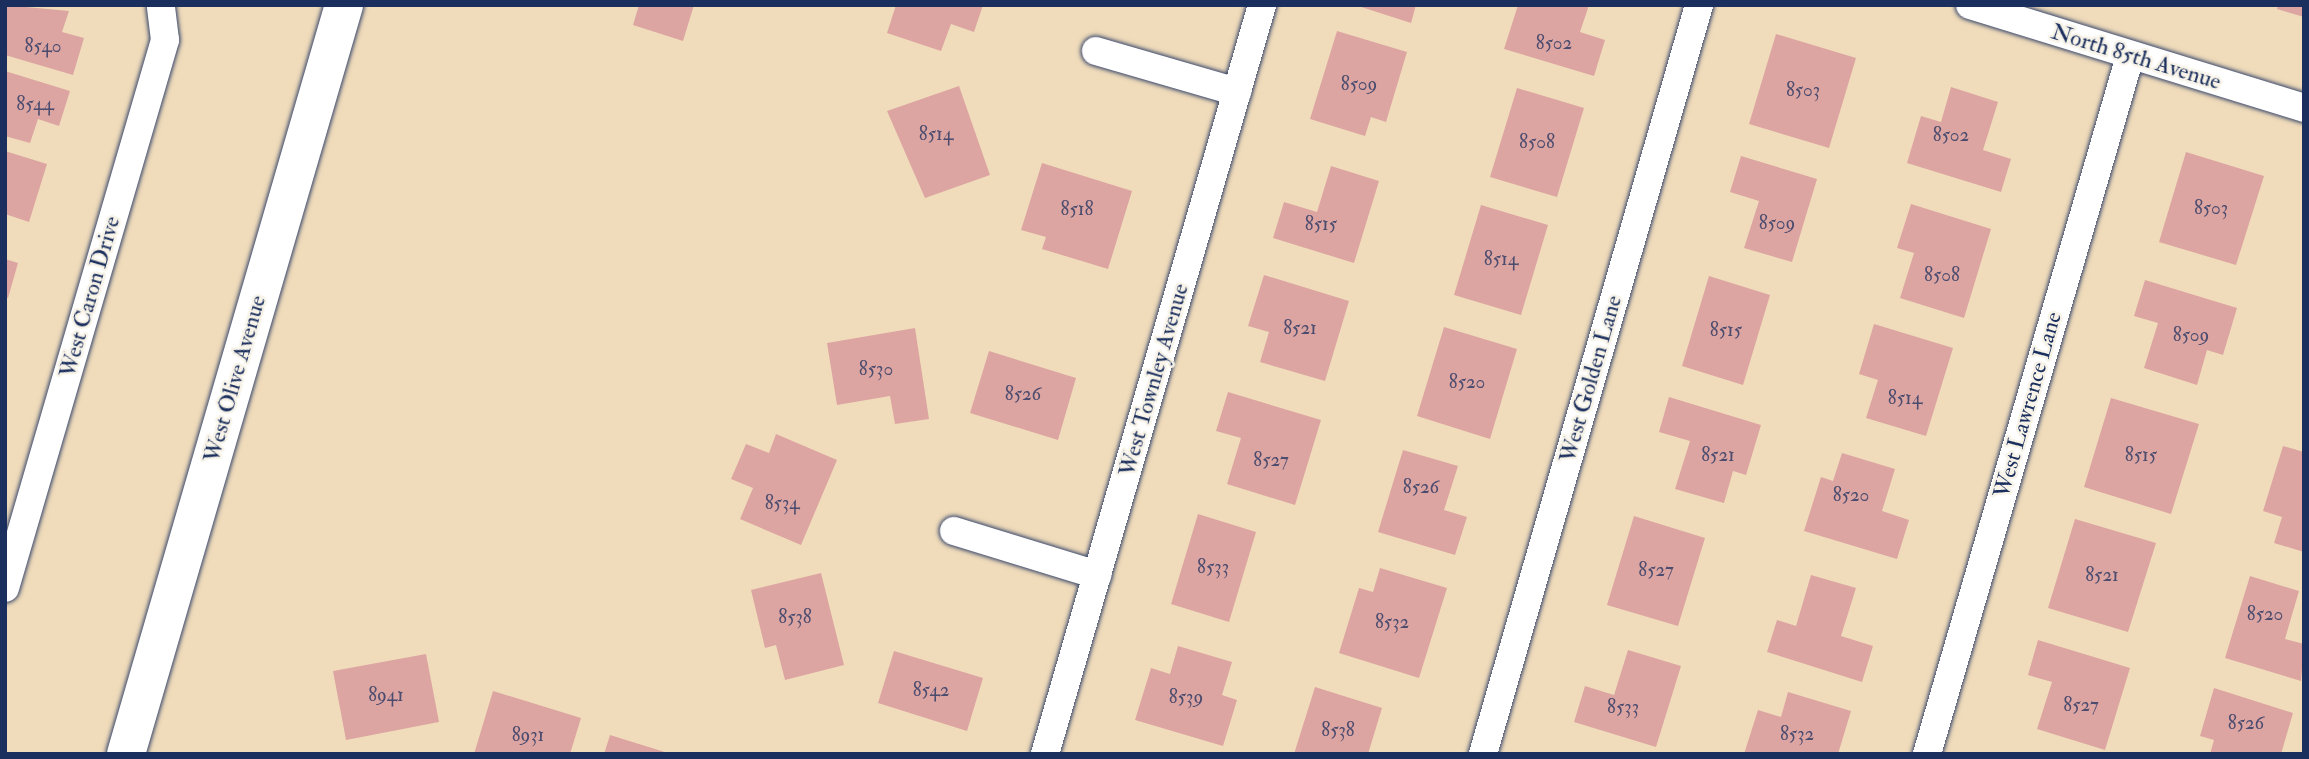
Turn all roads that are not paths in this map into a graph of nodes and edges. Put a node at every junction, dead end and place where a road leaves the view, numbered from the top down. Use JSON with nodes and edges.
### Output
{"nodes":[{"id":1,"x":161,"y":5,"type":"edge"},
{"id":2,"x":344,"y":5,"type":"edge"},
{"id":3,"x":1262,"y":5,"type":"edge"},
{"id":4,"x":1699,"y":5,"type":"edge"},
{"id":5,"x":1969,"y":5,"type":"edge"},
{"id":6,"x":1096,"y":51,"type":"dead end"},
{"id":7,"x":2130,"y":56,"type":"junction"},
{"id":8,"x":1237,"y":92,"type":"junction"},
{"id":9,"x":2304,"y":108,"type":"edge"},
{"id":10,"x":954,"y":531,"type":"dead end"},
{"id":11,"x":1097,"y":575,"type":"junction"},
{"id":12,"x":5,"y":588,"type":"edge"},
{"id":13,"x":126,"y":754,"type":"edge"},
{"id":14,"x":1045,"y":754,"type":"edge"},
{"id":15,"x":1483,"y":754,"type":"edge"},
{"id":16,"x":1927,"y":754,"type":"edge"}],
"edges":[{"from":1,"to":12,"type":"street","name":"West Caron Drive"},
{"from":2,"to":13,"type":"main road","name":"West Olive Avenue"},
{"from":3,"to":8,"type":"street","name":"West Townley Avenue"},
{"from":4,"to":15,"type":"street","name":"West Golden Lane"},
{"from":5,"to":7,"type":"street","name":"North 85th Avenue"},
{"from":6,"to":8,"type":"street"},
{"from":7,"to":9,"type":"street","name":"North 85th Avenue"},
{"from":7,"to":16,"type":"street","name":"West Lawrence Lane"},
{"from":8,"to":11,"type":"street","name":"West Townley Avenue"},
{"from":10,"to":11,"type":"street"},
{"from":11,"to":14,"type":"street","name":"West Townley Avenue"}]}
